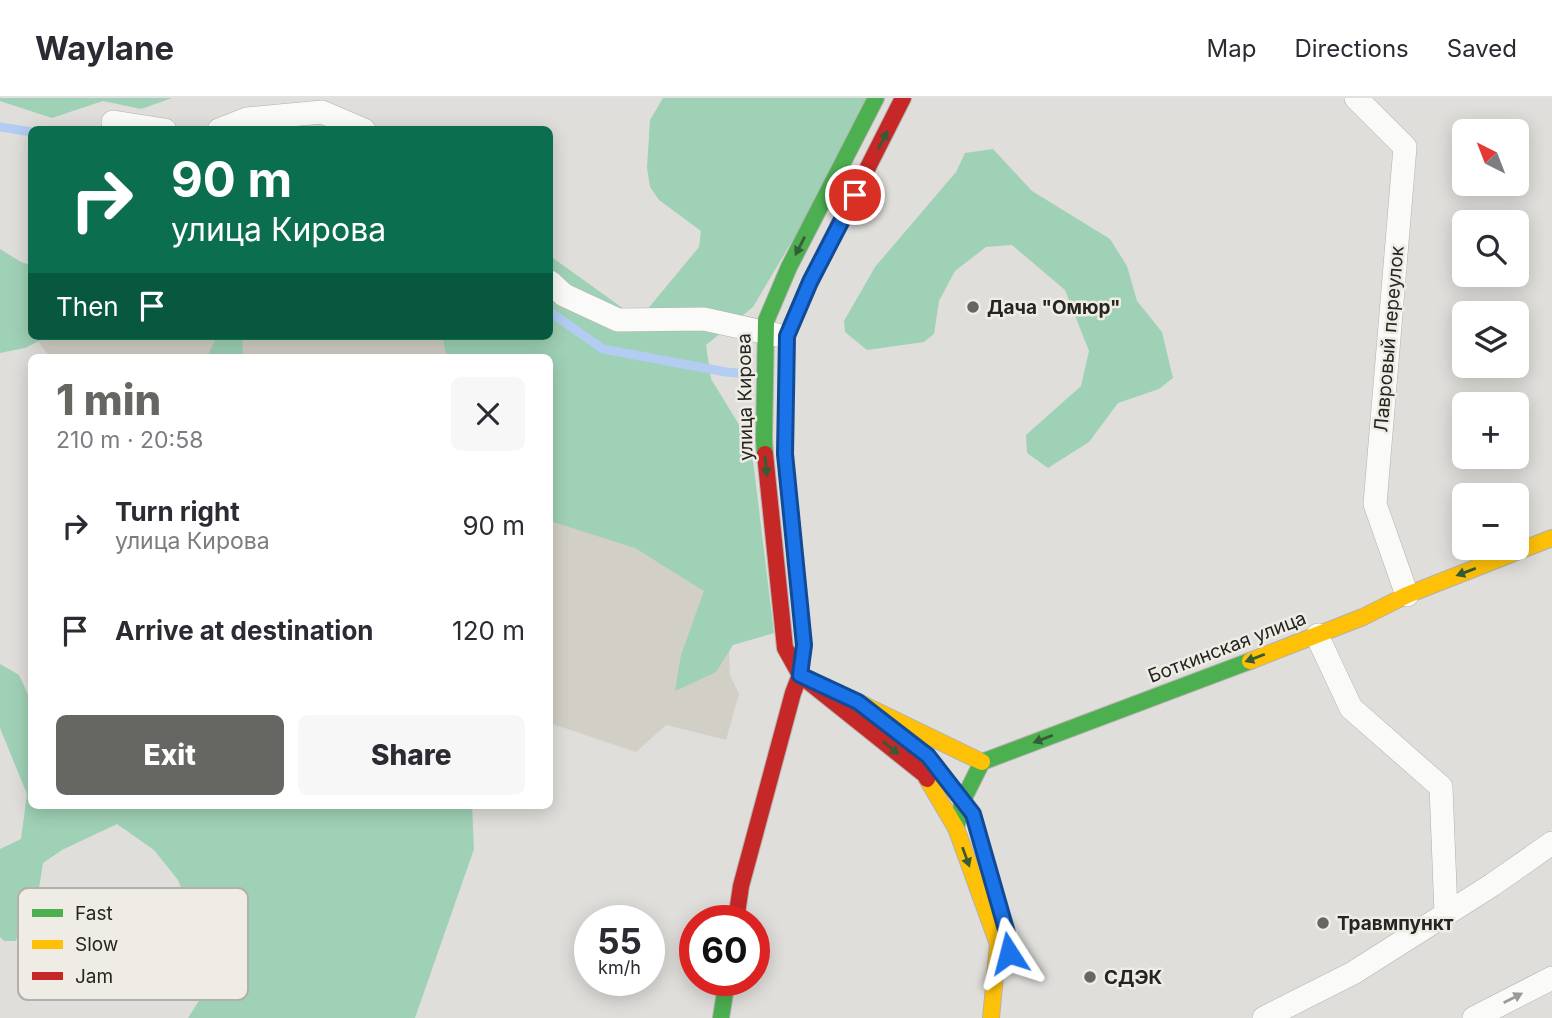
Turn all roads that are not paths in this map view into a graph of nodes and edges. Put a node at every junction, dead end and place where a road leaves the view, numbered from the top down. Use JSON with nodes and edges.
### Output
{"nodes":[{"id":1,"x":876,"y":98,"type":"edge"},
{"id":2,"x":903,"y":98,"type":"edge"},
{"id":3,"x":1356,"y":98,"type":"edge"},
{"id":4,"x":113,"y":122,"type":"dead end"},
{"id":5,"x":139,"y":126,"type":"edge"},
{"id":6,"x":228,"y":126,"type":"edge"},
{"id":7,"x":355,"y":126,"type":"edge"},
{"id":8,"x":553,"y":285,"type":"edge"},
{"id":9,"x":779,"y":339,"type":"junction"},
{"id":10,"x":1552,"y":538,"type":"edge"},
{"id":11,"x":1407,"y":594,"type":"junction"},
{"id":12,"x":1318,"y":635,"type":"junction"},
{"id":13,"x":804,"y":645,"type":"dead end"},
{"id":14,"x":800,"y":675,"type":"junction"},
{"id":15,"x":858,"y":702,"type":"junction"},
{"id":16,"x":918,"y":748,"type":"dead end"},
{"id":17,"x":982,"y":762,"type":"junction"},
{"id":18,"x":942,"y":774,"type":"dead end"},
{"id":19,"x":968,"y":807,"type":"junction"},
{"id":20,"x":956,"y":828,"type":"junction"},
{"id":21,"x":1552,"y":843,"type":"edge"},
{"id":22,"x":996,"y":893,"type":"dead end"},
{"id":23,"x":738,"y":905,"type":"edge"},
{"id":24,"x":1446,"y":914,"type":"junction"},
{"id":25,"x":1010,"y":970,"type":"dead end"},
{"id":26,"x":1552,"y":978,"type":"edge"},
{"id":27,"x":724,"y":996,"type":"edge"},
{"id":28,"x":721,"y":1018,"type":"edge"},
{"id":29,"x":991,"y":1018,"type":"edge"},
{"id":30,"x":1264,"y":1018,"type":"edge"},
{"id":31,"x":1474,"y":1018,"type":"edge"}],
"edges":[{"from":1,"to":9,"type":"main road","name":"улица Кирова","one_way":true},
{"from":9,"to":2,"type":"main road","name":"улица Кирова","one_way":true},
{"from":3,"to":11,"type":"street","name":"Лавровый переулок"},
{"from":4,"to":5,"type":"street"},
{"from":6,"to":7,"type":"street"},
{"from":8,"to":9,"type":"street"},
{"from":9,"to":14,"type":"main road","name":"улица Кирова","one_way":true},
{"from":10,"to":11,"type":"main road","name":"Боткинская улица","one_way":true},
{"from":11,"to":12,"type":"main road","name":"Боткинская улица"},
{"from":12,"to":17,"type":"main road","name":"Боткинская улица","one_way":true},
{"from":12,"to":24,"type":"street"},
{"from":13,"to":14,"type":"main road"},
{"from":14,"to":15,"type":"main road"},
{"from":14,"to":20,"type":"main road","one_way":true},
{"from":14,"to":23,"type":"main road"},
{"from":15,"to":16,"type":"main road"},
{"from":15,"to":17,"type":"main road"},
{"from":17,"to":19,"type":"main road"},
{"from":18,"to":19,"type":"main road"},
{"from":19,"to":20,"type":"main road"},
{"from":20,"to":29,"type":"main road","one_way":true},
{"from":21,"to":24,"type":"street"},
{"from":22,"to":25,"type":"main road"},
{"from":24,"to":30,"type":"street"},
{"from":31,"to":26,"type":"street","one_way":true},
{"from":27,"to":28,"type":"main road"}]}
